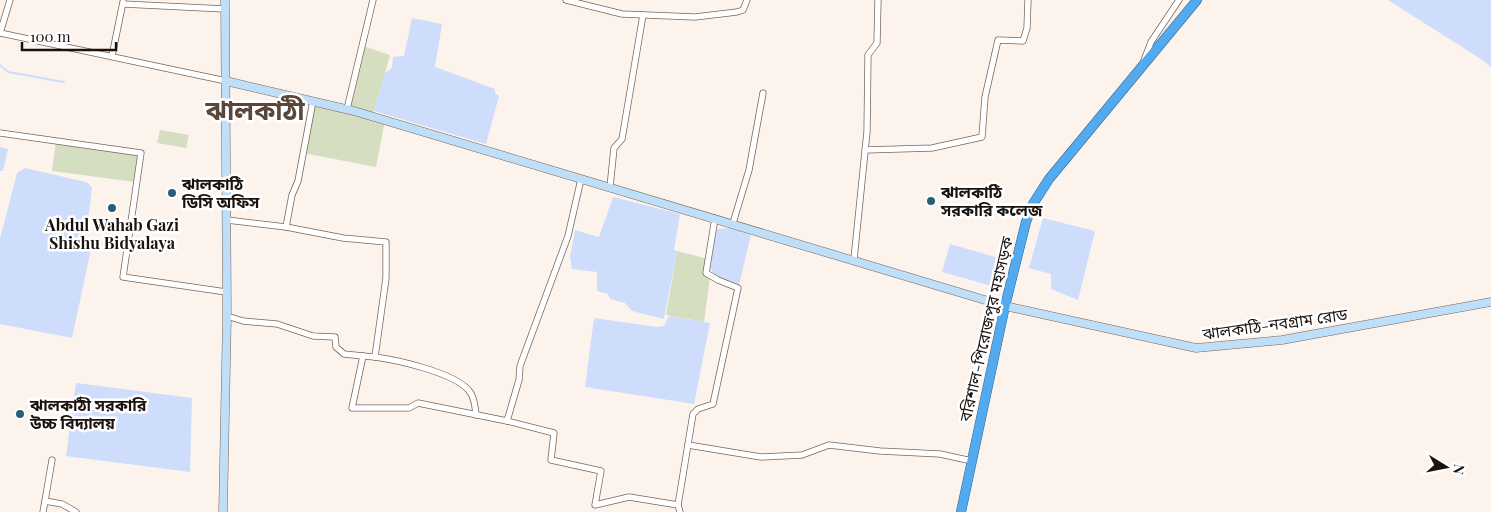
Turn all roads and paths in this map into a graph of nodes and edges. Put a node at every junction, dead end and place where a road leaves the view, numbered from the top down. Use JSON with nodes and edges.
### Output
{"nodes":[{"id":1,"x":10,"y":0,"type":"edge"},
{"id":2,"x":225,"y":0,"type":"edge"},
{"id":3,"x":373,"y":0,"type":"edge"},
{"id":4,"x":566,"y":0,"type":"edge"},
{"id":5,"x":747,"y":0,"type":"edge"},
{"id":6,"x":878,"y":0,"type":"edge"},
{"id":7,"x":1028,"y":0,"type":"edge"},
{"id":8,"x":1179,"y":0,"type":"edge"},
{"id":9,"x":1197,"y":0,"type":"edge"},
{"id":10,"x":123,"y":2,"type":"edge"},
{"id":11,"x":187,"y":3,"type":"edge"},
{"id":12,"x":225,"y":9,"type":"junction"},
{"id":13,"x":643,"y":15,"type":"junction"},
{"id":14,"x":0,"y":33,"type":"edge"},
{"id":15,"x":112,"y":56,"type":"junction"},
{"id":16,"x":1142,"y":67,"type":"junction"},
{"id":17,"x":226,"y":81,"type":"junction"},
{"id":18,"x":763,"y":93,"type":"dead end"},
{"id":19,"x":313,"y":100,"type":"junction"},
{"id":20,"x":347,"y":109,"type":"junction"},
{"id":21,"x":0,"y":133,"type":"edge"},
{"id":22,"x":865,"y":150,"type":"junction"},
{"id":23,"x":581,"y":178,"type":"junction"},
{"id":24,"x":610,"y":187,"type":"junction"},
{"id":25,"x":715,"y":218,"type":"junction"},
{"id":26,"x":227,"y":220,"type":"junction"},
{"id":27,"x":733,"y":224,"type":"junction"},
{"id":28,"x":286,"y":227,"type":"junction"},
{"id":29,"x":854,"y":259,"type":"junction"},
{"id":30,"x":226,"y":292,"type":"junction"},
{"id":31,"x":1491,"y":302,"type":"edge"},
{"id":32,"x":1005,"y":306,"type":"junction"},
{"id":33,"x":227,"y":316,"type":"junction"},
{"id":34,"x":363,"y":356,"type":"junction"},
{"id":35,"x":375,"y":357,"type":"junction"},
{"id":36,"x":476,"y":415,"type":"junction"},
{"id":37,"x":507,"y":421,"type":"junction"},
{"id":38,"x":688,"y":445,"type":"junction"},
{"id":39,"x":52,"y":460,"type":"dead end"},
{"id":40,"x":972,"y":461,"type":"junction"},
{"id":41,"x":45,"y":501,"type":"junction"},
{"id":42,"x":678,"y":505,"type":"junction"},
{"id":43,"x":43,"y":512,"type":"edge"},
{"id":44,"x":76,"y":512,"type":"edge"},
{"id":45,"x":222,"y":512,"type":"edge"},
{"id":46,"x":680,"y":512,"type":"edge"},
{"id":47,"x":961,"y":512,"type":"edge"}],
"edges":[{"from":1,"to":14,"type":"street"},
{"from":2,"to":12,"type":"main road"},
{"from":3,"to":20,"type":"street"},
{"from":4,"to":13,"type":"street"},
{"from":5,"to":13,"type":"street"},
{"from":6,"to":22,"type":"street"},
{"from":7,"to":22,"type":"street"},
{"from":8,"to":16,"type":"street"},
{"from":9,"to":16,"type":"highway","name":"বরিশাল-পিরোজপুর মহাসড়ক"},
{"from":10,"to":11,"type":"street"},
{"from":10,"to":15,"type":"street"},
{"from":11,"to":12,"type":"street"},
{"from":12,"to":17,"type":"main road"},
{"from":13,"to":24,"type":"street"},
{"from":14,"to":15,"type":"street"},
{"from":15,"to":17,"type":"street"},
{"from":16,"to":32,"type":"highway","name":"বরিশাল-পিরোজপুর মহাসড়ক"},
{"from":17,"to":19,"type":"main road","name":"ঝালকাঠি-নবগ্রাম রোড"},
{"from":17,"to":26,"type":"main road"},
{"from":18,"to":27,"type":"street"},
{"from":19,"to":20,"type":"main road","name":"ঝালকাঠি-নবগ্রাম রোড"},
{"from":19,"to":28,"type":"street"},
{"from":20,"to":23,"type":"main road","name":"ঝালকাঠি-নবগ্রাম রোড"},
{"from":21,"to":30,"type":"street"},
{"from":22,"to":29,"type":"street"},
{"from":23,"to":24,"type":"main road","name":"ঝালকাঠি-নবগ্রাম রোড"},
{"from":23,"to":37,"type":"street"},
{"from":24,"to":25,"type":"main road","name":"ঝালকাঠি-নবগ্রাম রোড"},
{"from":25,"to":27,"type":"main road","name":"ঝালকাঠি-নবগ্রাম রোড"},
{"from":25,"to":38,"type":"street"},
{"from":26,"to":28,"type":"street"},
{"from":26,"to":30,"type":"main road"},
{"from":27,"to":29,"type":"main road","name":"ঝালকাঠি-নবগ্রাম রোড"},
{"from":28,"to":35,"type":"street"},
{"from":29,"to":32,"type":"main road","name":"ঝালকাঠি-নবগ্রাম রোড"},
{"from":30,"to":33,"type":"main road"},
{"from":31,"to":32,"type":"main road","name":"ঝালকাঠি-নবগ্রাম রোড"},
{"from":32,"to":40,"type":"highway","name":"বরিশাল-পিরোজপুর মহাসড়ক"},
{"from":33,"to":34,"type":"street"},
{"from":33,"to":45,"type":"main road"},
{"from":34,"to":35,"type":"street"},
{"from":34,"to":36,"type":"street"},
{"from":35,"to":36,"type":"street"},
{"from":36,"to":37,"type":"street"},
{"from":37,"to":42,"type":"street"},
{"from":38,"to":40,"type":"street"},
{"from":38,"to":42,"type":"street"},
{"from":39,"to":41,"type":"street"},
{"from":40,"to":47,"type":"highway","name":"বরিশাল-পিরোজপুর মহাসড়ক"},
{"from":41,"to":43,"type":"street"},
{"from":41,"to":44,"type":"street"},
{"from":42,"to":46,"type":"street"}]}
